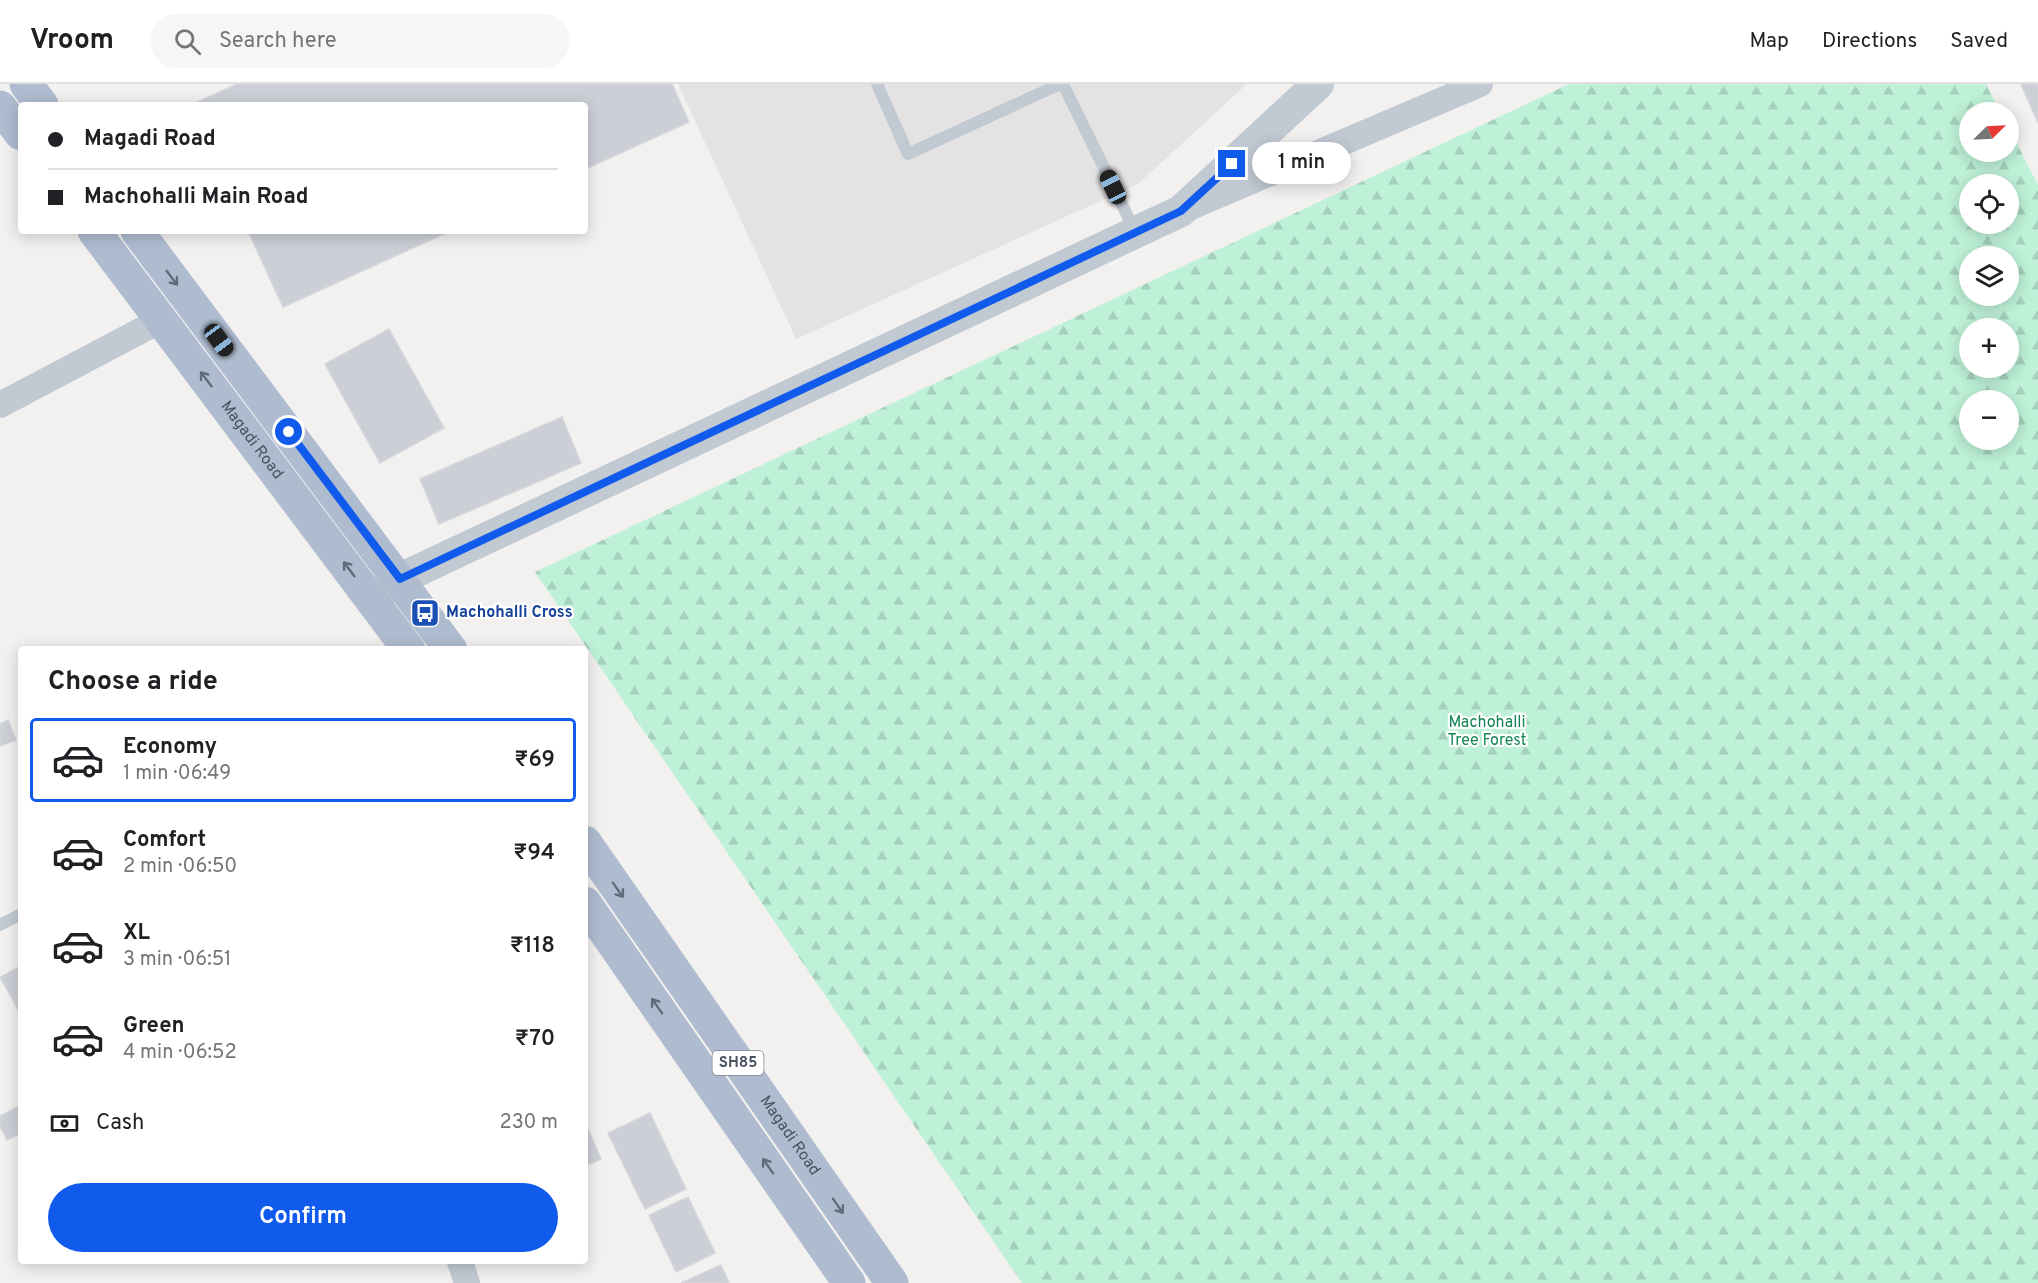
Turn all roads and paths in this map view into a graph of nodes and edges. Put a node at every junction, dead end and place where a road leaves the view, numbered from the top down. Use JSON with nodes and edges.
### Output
{"nodes":[{"id":1,"x":26,"y":84,"type":"edge"},
{"id":2,"x":877,"y":84,"type":"edge"},
{"id":3,"x":1062,"y":84,"type":"edge"},
{"id":4,"x":1318,"y":84,"type":"edge"},
{"id":5,"x":1480,"y":84,"type":"edge"},
{"id":6,"x":40,"y":102,"type":"edge"},
{"id":7,"x":0,"y":106,"type":"edge"},
{"id":8,"x":18,"y":130,"type":"edge"},
{"id":9,"x":1181,"y":211,"type":"junction"},
{"id":10,"x":1135,"y":232,"type":"junction"},
{"id":11,"x":96,"y":234,"type":"edge"},
{"id":12,"x":139,"y":234,"type":"edge"},
{"id":13,"x":161,"y":320,"type":"junction"},
{"id":14,"x":0,"y":405,"type":"edge"},
{"id":15,"x":400,"y":579,"type":"junction"},
{"id":16,"x":371,"y":598,"type":"junction"},
{"id":17,"x":406,"y":646,"type":"edge"},
{"id":18,"x":448,"y":646,"type":"edge"},
{"id":19,"x":588,"y":846,"type":"edge"},
{"id":20,"x":588,"y":907,"type":"edge"},
{"id":21,"x":18,"y":916,"type":"edge"},
{"id":22,"x":0,"y":925,"type":"edge"},
{"id":23,"x":461,"y":1264,"type":"edge"},
{"id":24,"x":467,"y":1283,"type":"edge"},
{"id":25,"x":849,"y":1283,"type":"edge"},
{"id":26,"x":892,"y":1283,"type":"edge"}],
"edges":[{"from":1,"to":6,"type":"main road"},
{"from":2,"to":3,"type":"lane"},
{"from":3,"to":10,"type":"lane"},
{"from":4,"to":9,"type":"street"},
{"from":5,"to":9,"type":"street"},
{"from":7,"to":8,"type":"main road"},
{"from":9,"to":10,"type":"street"},
{"from":10,"to":15,"type":"street"},
{"from":11,"to":13,"type":"main road","name":"Magadi Road"},
{"from":12,"to":15,"type":"main road","name":"Magadi Road","one_way":true},
{"from":13,"to":14,"type":"street"},
{"from":16,"to":13,"type":"main road","name":"Magadi Road","one_way":true},
{"from":15,"to":16,"type":"street"},
{"from":15,"to":18,"type":"main road","name":"Magadi Road"},
{"from":16,"to":17,"type":"main road","name":"Magadi Road"},
{"from":19,"to":26,"type":"main road","name":"Magadi Road","number":"SH85","one_way":true},
{"from":25,"to":20,"type":"main road","number":"SH85","one_way":true},
{"from":21,"to":22,"type":"lane"},
{"from":23,"to":24,"type":"street"}]}
